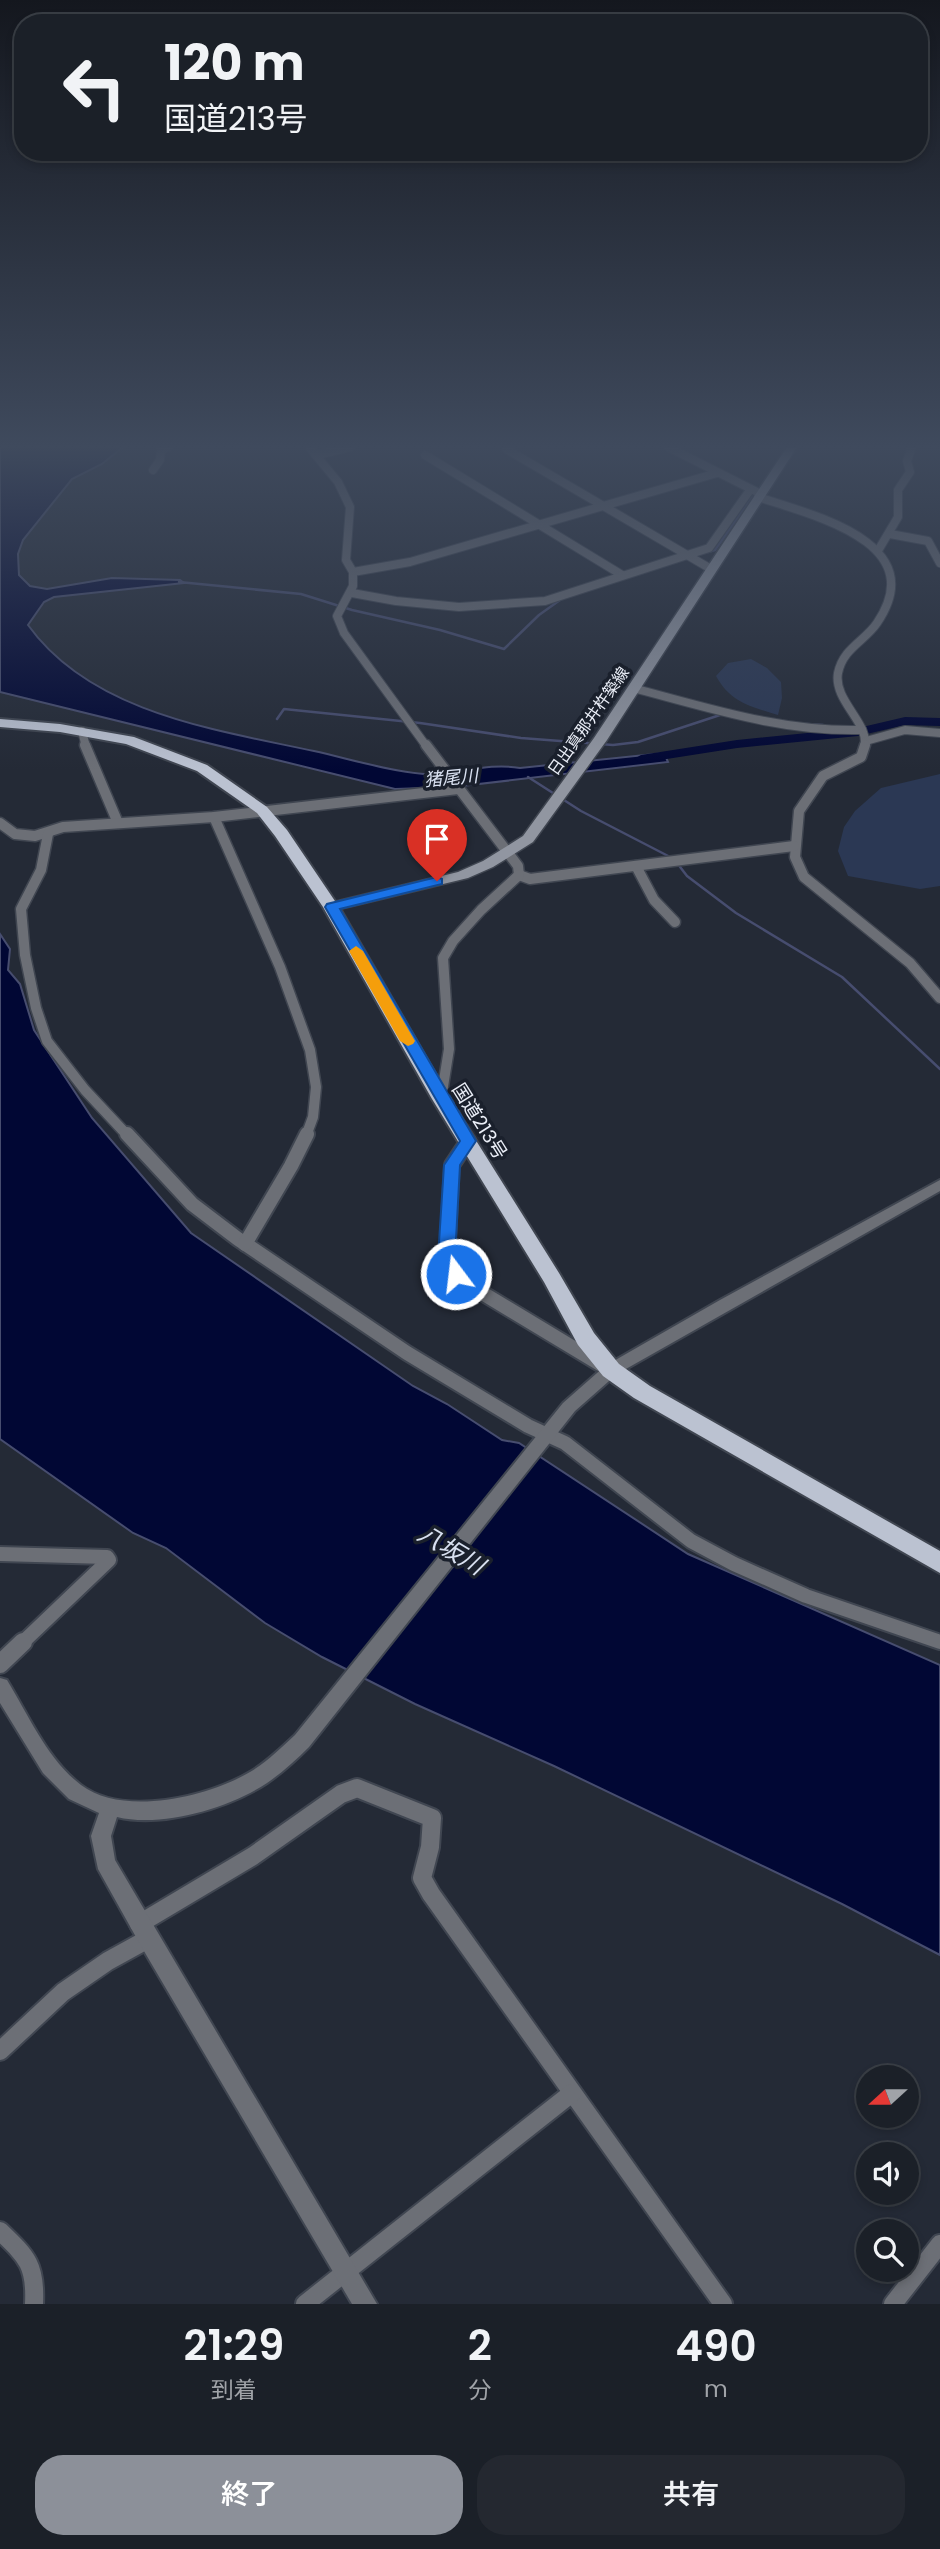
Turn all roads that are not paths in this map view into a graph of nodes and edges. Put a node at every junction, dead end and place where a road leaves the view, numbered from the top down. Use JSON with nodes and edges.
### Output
{"nodes":[{"id":1,"x":346,"y":555,"type":"edge"},
{"id":2,"x":436,"y":555,"type":"edge"},
{"id":3,"x":589,"y":555,"type":"edge"},
{"id":4,"x":685,"y":555,"type":"edge"},
{"id":5,"x":697,"y":555,"type":"edge"},
{"id":6,"x":720,"y":555,"type":"edge"},
{"id":7,"x":881,"y":555,"type":"edge"},
{"id":8,"x":691,"y":558,"type":"junction"},
{"id":9,"x":711,"y":569,"type":"junction"},
{"id":10,"x":353,"y":572,"type":"junction"},
{"id":11,"x":622,"y":575,"type":"junction"},
{"id":12,"x":352,"y":593,"type":"junction"},
{"id":13,"x":341,"y":606,"type":"joint"},
{"id":14,"x":633,"y":688,"type":"junction"},
{"id":15,"x":408,"y":722,"type":"joint"},
{"id":16,"x":0,"y":723,"type":"edge"},
{"id":17,"x":82,"y":731,"type":"junction"},
{"id":18,"x":940,"y":733,"type":"edge"},
{"id":19,"x":864,"y":736,"type":"junction"},
{"id":20,"x":458,"y":789,"type":"junction"},
{"id":21,"x":262,"y":810,"type":"junction"},
{"id":22,"x":214,"y":817,"type":"junction"},
{"id":23,"x":118,"y":822,"type":"junction"},
{"id":24,"x":0,"y":823,"type":"edge"},
{"id":25,"x":48,"y":834,"type":"junction"},
{"id":26,"x":794,"y":846,"type":"junction"},
{"id":27,"x":507,"y":853,"type":"junction"},
{"id":28,"x":636,"y":866,"type":"junction"},
{"id":29,"x":519,"y":875,"type":"junction"},
{"id":30,"x":331,"y":907,"type":"junction"},
{"id":31,"x":675,"y":922,"type":"dead end"},
{"id":32,"x":940,"y":998,"type":"edge"},
{"id":33,"x":441,"y":1099,"type":"junction"},
{"id":34,"x":468,"y":1141,"type":"junction"},
{"id":35,"x":940,"y":1185,"type":"edge"},
{"id":36,"x":245,"y":1244,"type":"junction"},
{"id":37,"x":611,"y":1370,"type":"junction"},
{"id":38,"x":548,"y":1435,"type":"junction"},
{"id":39,"x":0,"y":1554,"type":"edge"},
{"id":40,"x":940,"y":1563,"type":"edge"},
{"id":41,"x":940,"y":1642,"type":"edge"},
{"id":42,"x":0,"y":1664,"type":"edge"},
{"id":43,"x":0,"y":1686,"type":"edge"},
{"id":44,"x":110,"y":1808,"type":"junction"},
{"id":45,"x":144,"y":1931,"type":"junction"},
{"id":46,"x":0,"y":2051,"type":"edge"},
{"id":47,"x":572,"y":2093,"type":"junction"},
{"id":48,"x":0,"y":2231,"type":"edge"},
{"id":49,"x":940,"y":2244,"type":"edge"},
{"id":50,"x":348,"y":2272,"type":"junction"},
{"id":51,"x":34,"y":2304,"type":"edge"},
{"id":52,"x":305,"y":2304,"type":"edge"},
{"id":53,"x":365,"y":2304,"type":"edge"},
{"id":54,"x":723,"y":2304,"type":"edge"},
{"id":55,"x":892,"y":2304,"type":"edge"}],
"edges":[{"from":1,"to":10,"type":"street"},
{"from":2,"to":10,"type":"street"},
{"from":3,"to":11,"type":"street"},
{"from":4,"to":8,"type":"street"},
{"from":5,"to":8,"type":"street"},
{"from":6,"to":9,"type":"main road","name":"日出真那井杵築線"},
{"from":7,"to":19,"type":"street"},
{"from":8,"to":9,"type":"street"},
{"from":8,"to":11,"type":"street"},
{"from":9,"to":14,"type":"main road","name":"日出真那井杵築線"},
{"from":10,"to":12,"type":"street"},
{"from":11,"to":12,"type":"street"},
{"from":12,"to":13,"type":"street"},
{"from":13,"to":15,"type":"street"},
{"from":14,"to":19,"type":"street"},
{"from":14,"to":27,"type":"main road","name":"日出真那井杵築線"},
{"from":15,"to":20,"type":"street"},
{"from":16,"to":17,"type":"highway","name":"国道213号"},
{"from":17,"to":21,"type":"highway","name":"国道213号"},
{"from":17,"to":23,"type":"street"},
{"from":18,"to":19,"type":"street"},
{"from":19,"to":26,"type":"street"},
{"from":20,"to":21,"type":"street"},
{"from":20,"to":27,"type":"street"},
{"from":21,"to":22,"type":"street"},
{"from":21,"to":30,"type":"highway","name":"国道213号"},
{"from":22,"to":23,"type":"street"},
{"from":22,"to":36,"type":"street"},
{"from":23,"to":25,"type":"street"},
{"from":24,"to":25,"type":"street"},
{"from":25,"to":36,"type":"street"},
{"from":26,"to":28,"type":"street"},
{"from":26,"to":32,"type":"street"},
{"from":27,"to":29,"type":"street"},
{"from":27,"to":30,"type":"main road","name":"日出真那井杵築線"},
{"from":28,"to":29,"type":"street"},
{"from":28,"to":31,"type":"street"},
{"from":29,"to":33,"type":"street"},
{"from":30,"to":33,"type":"highway","name":"国道213号"},
{"from":33,"to":34,"type":"highway","name":"国道213号"},
{"from":34,"to":37,"type":"highway","name":"国道213号"},
{"from":34,"to":37,"type":"street"},
{"from":35,"to":37,"type":"street"},
{"from":36,"to":38,"type":"street"},
{"from":37,"to":38,"type":"street"},
{"from":37,"to":40,"type":"highway","name":"国道213号"},
{"from":38,"to":41,"type":"street"},
{"from":38,"to":44,"type":"street"},
{"from":39,"to":42,"type":"street"},
{"from":43,"to":44,"type":"street"},
{"from":44,"to":45,"type":"street"},
{"from":45,"to":46,"type":"street"},
{"from":45,"to":47,"type":"street"},
{"from":45,"to":50,"type":"street"},
{"from":47,"to":50,"type":"street"},
{"from":47,"to":54,"type":"street"},
{"from":48,"to":51,"type":"street"},
{"from":49,"to":55,"type":"street"},
{"from":50,"to":52,"type":"street"},
{"from":50,"to":53,"type":"street"}]}
